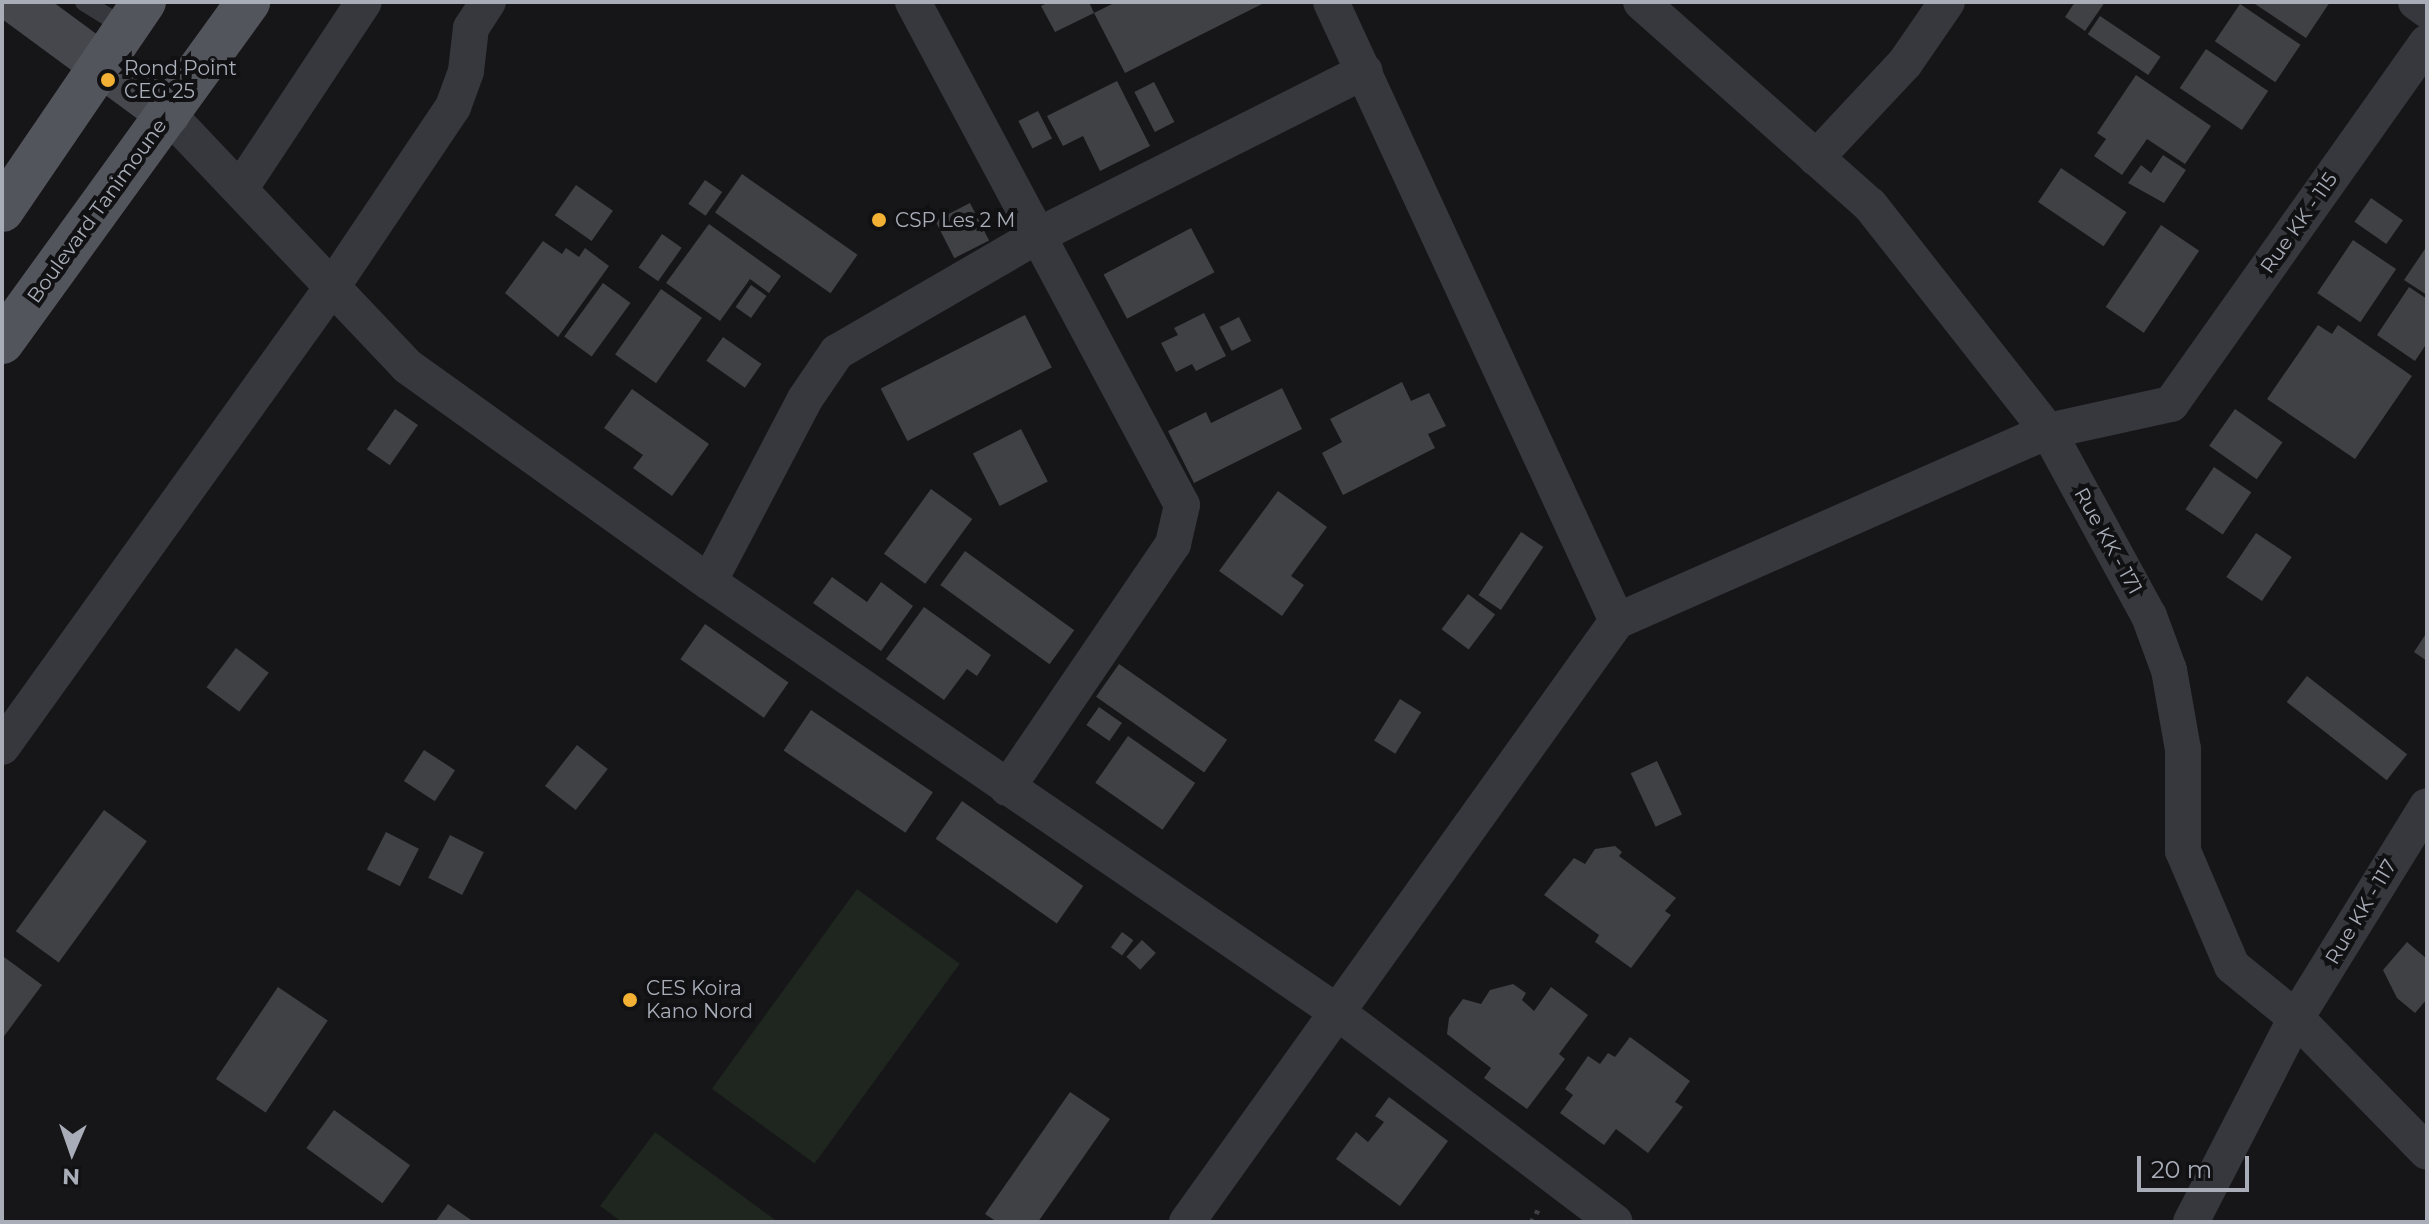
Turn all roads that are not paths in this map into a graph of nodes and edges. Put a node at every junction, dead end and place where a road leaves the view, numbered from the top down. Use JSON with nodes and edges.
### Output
{"nodes":[{"id":1,"x":16,"y":2,"type":"edge"},
{"id":2,"x":84,"y":2,"type":"edge"},
{"id":3,"x":248,"y":2,"type":"edge"},
{"id":4,"x":364,"y":2,"type":"edge"},
{"id":5,"x":488,"y":2,"type":"edge"},
{"id":6,"x":913,"y":2,"type":"edge"},
{"id":7,"x":1331,"y":2,"type":"edge"},
{"id":8,"x":1641,"y":2,"type":"edge"},
{"id":9,"x":1947,"y":2,"type":"edge"},
{"id":10,"x":2416,"y":2,"type":"edge"},
{"id":11,"x":2427,"y":10,"type":"edge"},
{"id":12,"x":135,"y":15,"type":"edge"},
{"id":13,"x":2427,"y":42,"type":"edge"},
{"id":14,"x":101,"y":64,"type":"junction"},
{"id":15,"x":1365,"y":71,"type":"junction"},
{"id":16,"x":168,"y":114,"type":"junction"},
{"id":17,"x":1816,"y":158,"type":"junction"},
{"id":18,"x":240,"y":189,"type":"junction"},
{"id":19,"x":2,"y":210,"type":"edge"},
{"id":20,"x":1035,"y":237,"type":"junction"},
{"id":21,"x":332,"y":287,"type":"junction"},
{"id":22,"x":2,"y":342,"type":"edge"},
{"id":23,"x":2048,"y":431,"type":"junction"},
{"id":24,"x":709,"y":582,"type":"junction"},
{"id":25,"x":1617,"y":621,"type":"junction"},
{"id":26,"x":2,"y":747,"type":"edge"},
{"id":27,"x":1007,"y":788,"type":"junction"},
{"id":28,"x":2427,"y":806,"type":"edge"},
{"id":29,"x":1337,"y":1012,"type":"junction"},
{"id":30,"x":2296,"y":1018,"type":"junction"},
{"id":31,"x":2427,"y":1152,"type":"edge"},
{"id":32,"x":1187,"y":1222,"type":"edge"},
{"id":33,"x":1615,"y":1222,"type":"edge"},
{"id":34,"x":2191,"y":1222,"type":"edge"}],
"edges":[{"from":1,"to":14,"type":"main road"},
{"from":2,"to":12,"type":"lane"},
{"from":3,"to":16,"type":"main road","name":"Boulevard Tanimoune"},
{"from":4,"to":18,"type":"street"},
{"from":5,"to":21,"type":"street"},
{"from":6,"to":20,"type":"street"},
{"from":7,"to":15,"type":"street"},
{"from":8,"to":17,"type":"street","name":"Rue KK - 171"},
{"from":9,"to":17,"type":"street"},
{"from":10,"to":11,"type":"street"},
{"from":12,"to":14,"type":"main road"},
{"from":13,"to":23,"type":"street","name":"Rue KK - 115"},
{"from":14,"to":16,"type":"main road"},
{"from":14,"to":19,"type":"main road"},
{"from":15,"to":20,"type":"street"},
{"from":15,"to":25,"type":"street"},
{"from":16,"to":18,"type":"street"},
{"from":16,"to":22,"type":"main road","name":"Boulevard Tanimoune"},
{"from":17,"to":23,"type":"street","name":"Rue KK - 171"},
{"from":18,"to":21,"type":"street"},
{"from":20,"to":24,"type":"street"},
{"from":20,"to":27,"type":"street"},
{"from":21,"to":24,"type":"street"},
{"from":21,"to":26,"type":"street"},
{"from":23,"to":25,"type":"street"},
{"from":23,"to":30,"type":"street","name":"Rue KK - 171"},
{"from":24,"to":27,"type":"street"},
{"from":25,"to":29,"type":"street"},
{"from":27,"to":29,"type":"street"},
{"from":28,"to":30,"type":"street","name":"Rue KK - 117"},
{"from":29,"to":32,"type":"street"},
{"from":29,"to":33,"type":"street"},
{"from":30,"to":31,"type":"street","name":"Rue KK - 171"},
{"from":30,"to":34,"type":"street","name":"Rue KK - 117"}]}
